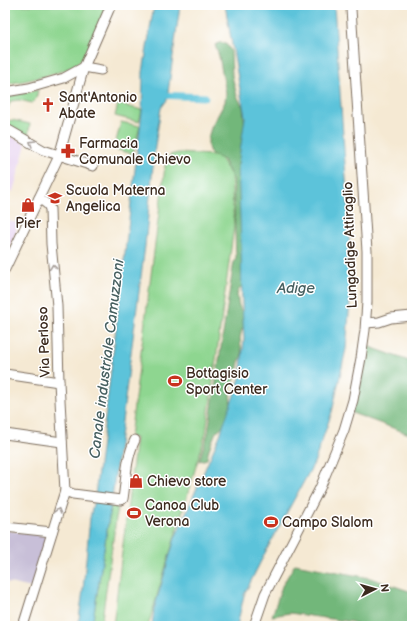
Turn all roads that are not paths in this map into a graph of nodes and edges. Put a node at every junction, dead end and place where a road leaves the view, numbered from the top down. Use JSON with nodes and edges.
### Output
{"nodes":[{"id":1,"x":111,"y":5,"type":"edge"},
{"id":2,"x":351,"y":6,"type":"edge"},
{"id":3,"x":84,"y":67,"type":"junction"},
{"id":4,"x":101,"y":70,"type":"dead end"},
{"id":5,"x":5,"y":92,"type":"edge"},
{"id":6,"x":5,"y":128,"type":"edge"},
{"id":7,"x":59,"y":156,"type":"junction"},
{"id":8,"x":93,"y":166,"type":"dead end"},
{"id":9,"x":39,"y":198,"type":"junction"},
{"id":10,"x":5,"y":269,"type":"edge"},
{"id":11,"x":412,"y":316,"type":"edge"},
{"id":12,"x":366,"y":322,"type":"junction"},
{"id":13,"x":5,"y":374,"type":"edge"},
{"id":14,"x":59,"y":382,"type":"junction"},
{"id":15,"x":5,"y":434,"type":"edge"},
{"id":16,"x":135,"y":440,"type":"dead end"},
{"id":17,"x":62,"y":442,"type":"junction"},
{"id":18,"x":65,"y":491,"type":"junction"},
{"id":19,"x":5,"y":527,"type":"edge"},
{"id":20,"x":52,"y":532,"type":"junction"},
{"id":21,"x":22,"y":626,"type":"edge"},
{"id":22,"x":254,"y":626,"type":"edge"}],
"edges":[{"from":1,"to":3,"type":"street"},
{"from":2,"to":12,"type":"street","name":"Lungadige Attiraglio"},
{"from":3,"to":4,"type":"street"},
{"from":3,"to":5,"type":"street"},
{"from":3,"to":7,"type":"street"},
{"from":7,"to":6,"type":"street","one_way":true},
{"from":7,"to":8,"type":"street"},
{"from":7,"to":9,"type":"street"},
{"from":9,"to":10,"type":"street"},
{"from":14,"to":9,"type":"street","name":"Via Perloso","one_way":true},
{"from":11,"to":12,"type":"street"},
{"from":12,"to":22,"type":"street","name":"Lungadige Attiraglio"},
{"from":13,"to":14,"type":"street"},
{"from":14,"to":17,"type":"street","name":"Via Perloso"},
{"from":15,"to":17,"type":"street"},
{"from":16,"to":18,"type":"street"},
{"from":17,"to":18,"type":"street","name":"Via Perloso"},
{"from":20,"to":18,"type":"street","name":"Via Perloso","one_way":true},
{"from":19,"to":20,"type":"street"},
{"from":20,"to":21,"type":"street","name":"Via Perloso"}]}
